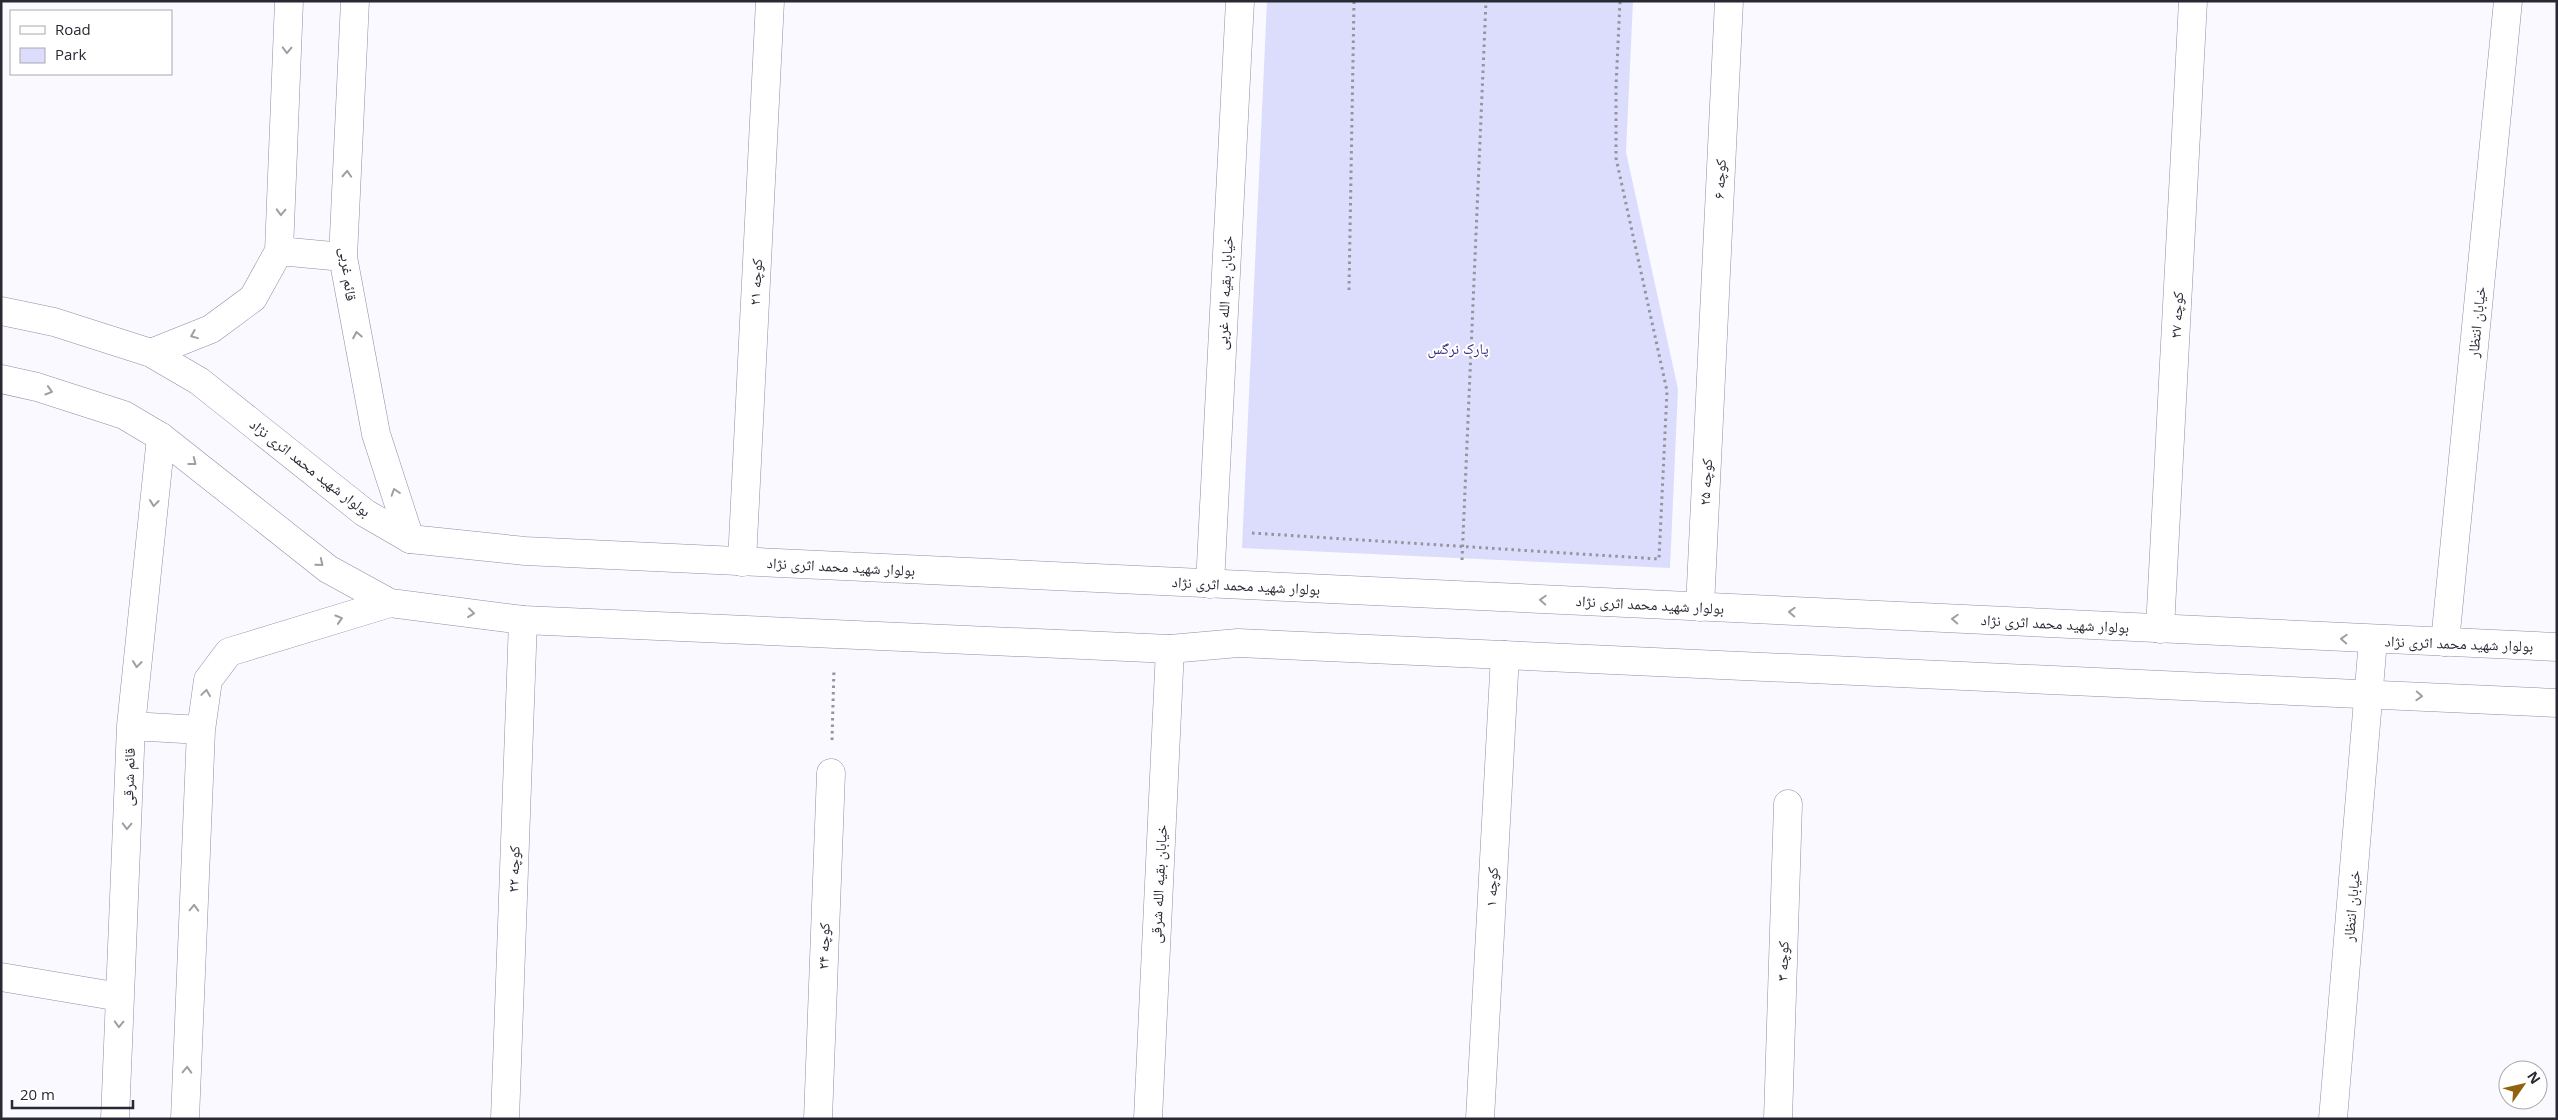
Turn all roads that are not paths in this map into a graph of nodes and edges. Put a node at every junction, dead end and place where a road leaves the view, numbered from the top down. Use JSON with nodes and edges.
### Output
{"nodes":[{"id":1,"x":289,"y":1,"type":"edge"},
{"id":2,"x":355,"y":1,"type":"edge"},
{"id":3,"x":770,"y":1,"type":"edge"},
{"id":4,"x":1240,"y":1,"type":"edge"},
{"id":5,"x":1729,"y":1,"type":"edge"},
{"id":6,"x":2193,"y":1,"type":"edge"},
{"id":7,"x":2508,"y":1,"type":"edge"},
{"id":8,"x":279,"y":250,"type":"junction"},
{"id":9,"x":342,"y":258,"type":"junction"},
{"id":10,"x":1,"y":311,"type":"edge"},
{"id":11,"x":151,"y":353,"type":"junction"},
{"id":12,"x":1712,"y":356,"type":"joint"},
{"id":13,"x":1,"y":379,"type":"edge"},
{"id":14,"x":160,"y":437,"type":"junction"},
{"id":15,"x":410,"y":539,"type":"junction"},
{"id":16,"x":742,"y":562,"type":"junction"},
{"id":17,"x":1210,"y":584,"type":"junction"},
{"id":18,"x":390,"y":603,"type":"junction"},
{"id":19,"x":1700,"y":607,"type":"junction"},
{"id":20,"x":523,"y":620,"type":"junction"},
{"id":21,"x":2160,"y":629,"type":"junction"},
{"id":22,"x":2373,"y":640,"type":"junction"},
{"id":23,"x":2445,"y":642,"type":"junction"},
{"id":24,"x":2557,"y":647,"type":"edge"},
{"id":25,"x":1170,"y":649,"type":"junction"},
{"id":26,"x":1505,"y":655,"type":"junction"},
{"id":27,"x":2370,"y":694,"type":"junction"},
{"id":28,"x":2557,"y":703,"type":"edge"},
{"id":29,"x":131,"y":726,"type":"junction"},
{"id":30,"x":201,"y":730,"type":"junction"},
{"id":31,"x":831,"y":773,"type":"road end"},
{"id":32,"x":1788,"y":804,"type":"dead end"},
{"id":33,"x":1,"y":977,"type":"edge"},
{"id":34,"x":120,"y":997,"type":"junction"},
{"id":35,"x":115,"y":1119,"type":"edge"},
{"id":36,"x":185,"y":1119,"type":"edge"},
{"id":37,"x":505,"y":1119,"type":"edge"},
{"id":38,"x":818,"y":1119,"type":"edge"},
{"id":39,"x":1148,"y":1119,"type":"edge"},
{"id":40,"x":1480,"y":1119,"type":"edge"},
{"id":41,"x":1778,"y":1119,"type":"edge"},
{"id":42,"x":2333,"y":1119,"type":"edge"}],
"edges":[{"from":1,"to":8,"type":"street","one_way":true},
{"from":9,"to":2,"type":"street","name":"قائم غربی","one_way":true},
{"from":3,"to":16,"type":"street","name":"کوچه ۲۱"},
{"from":4,"to":17,"type":"street","name":"خیابان بقیه الله غربی"},
{"from":5,"to":12,"type":"street","name":"کوچه ۶"},
{"from":6,"to":21,"type":"street","name":"کوچه ۲۷"},
{"from":7,"to":23,"type":"street","name":"خیابان انتظار"},
{"from":8,"to":9,"type":"street"},
{"from":8,"to":11,"type":"street","one_way":true},
{"from":15,"to":9,"type":"street","name":"قائم غربی","one_way":true},
{"from":10,"to":11,"type":"street","name":"بولوار شهید محمد اثری نژاد"},
{"from":11,"to":15,"type":"street","name":"بولوار شهید محمد اثری نژاد"},
{"from":12,"to":19,"type":"street","name":"کوچه ۲۵"},
{"from":13,"to":14,"type":"street","one_way":true},
{"from":14,"to":18,"type":"street","one_way":true},
{"from":14,"to":29,"type":"street","name":"قائم شرقی","one_way":true},
{"from":15,"to":16,"type":"street","name":"بولوار شهید محمد اثری نژاد"},
{"from":16,"to":17,"type":"street","name":"بولوار شهید محمد اثری نژاد"},
{"from":19,"to":17,"type":"street","name":"بولوار شهید محمد اثری نژاد","one_way":true},
{"from":18,"to":20,"type":"street","one_way":true},
{"from":30,"to":18,"type":"street","one_way":true},
{"from":21,"to":19,"type":"street","name":"بولوار شهید محمد اثری نژاد","one_way":true},
{"from":20,"to":25,"type":"street"},
{"from":20,"to":37,"type":"street","name":"کوچه ۲۲"},
{"from":22,"to":21,"type":"street","name":"بولوار شهید محمد اثری نژاد","one_way":true},
{"from":22,"to":23,"type":"street","name":"بولوار شهید محمد اثری نژاد"},
{"from":22,"to":27,"type":"street","name":"خیابان انتظار"},
{"from":23,"to":24,"type":"street","name":"بولوار شهید محمد اثری نژاد"},
{"from":25,"to":26,"type":"street"},
{"from":25,"to":39,"type":"street","name":"خیابان بقیه الله شرقی"},
{"from":26,"to":27,"type":"street"},
{"from":26,"to":40,"type":"street","name":"کوچه ۱"},
{"from":27,"to":28,"type":"street","one_way":true},
{"from":27,"to":42,"type":"street","name":"خیابان انتظار"},
{"from":29,"to":30,"type":"street"},
{"from":29,"to":34,"type":"street","name":"قائم شرقی","one_way":true},
{"from":36,"to":30,"type":"street","one_way":true},
{"from":31,"to":38,"type":"street","name":"کوچه ۲۴"},
{"from":32,"to":41,"type":"street","name":"کوچه ۳"},
{"from":33,"to":34,"type":"street"},
{"from":34,"to":35,"type":"street","name":"قائم شرقی","one_way":true}]}
